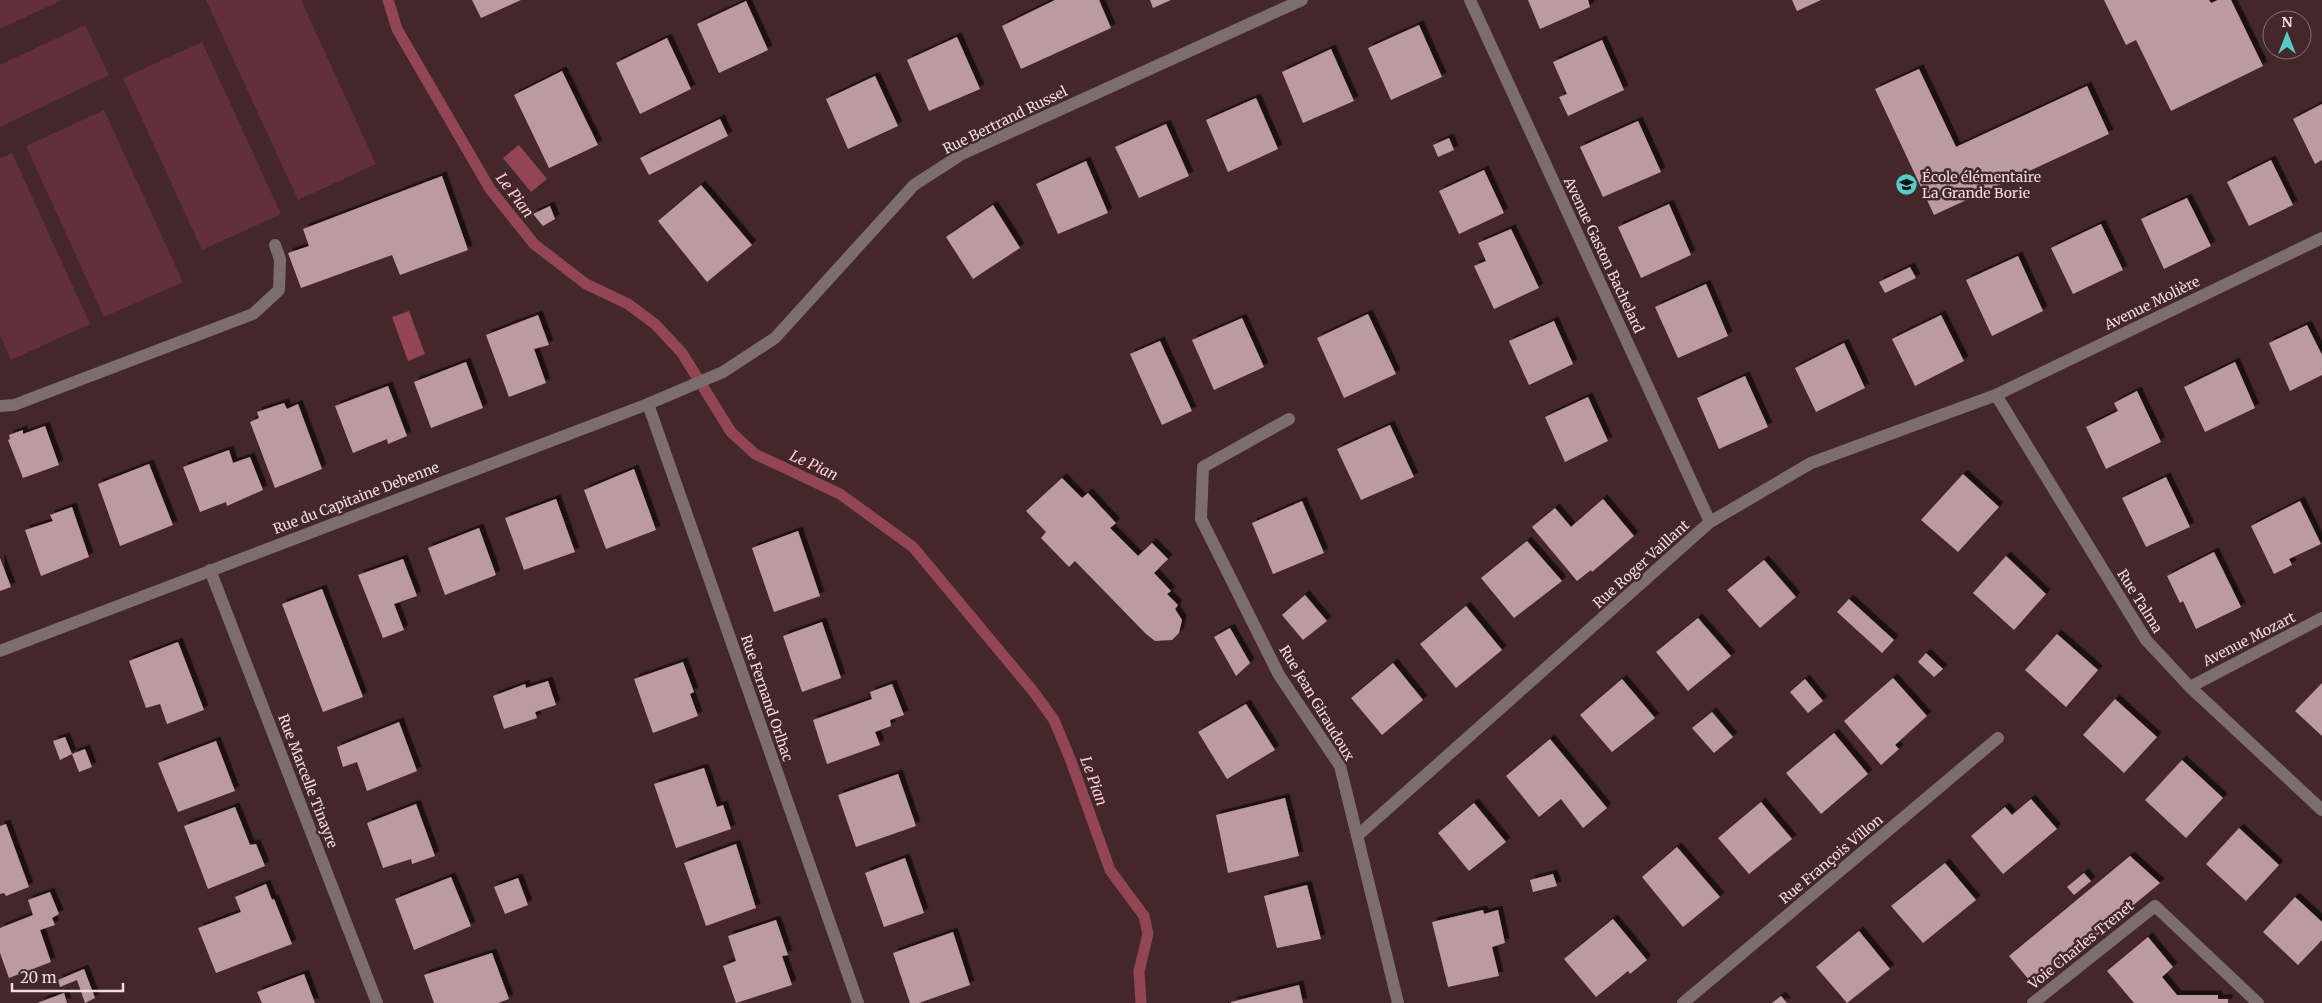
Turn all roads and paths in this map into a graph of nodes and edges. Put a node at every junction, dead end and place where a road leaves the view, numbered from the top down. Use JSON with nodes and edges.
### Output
{"nodes":[{"id":1,"x":1302,"y":0,"type":"edge"},
{"id":2,"x":1470,"y":0,"type":"edge"},
{"id":3,"x":2322,"y":238,"type":"edge"},
{"id":4,"x":275,"y":245,"type":"dead end"},
{"id":5,"x":722,"y":372,"type":"joint"},
{"id":6,"x":1996,"y":395,"type":"junction"},
{"id":7,"x":648,"y":404,"type":"junction"},
{"id":8,"x":0,"y":406,"type":"edge"},
{"id":9,"x":1289,"y":419,"type":"dead end"},
{"id":10,"x":1710,"y":522,"type":"junction"},
{"id":11,"x":210,"y":570,"type":"junction"},
{"id":12,"x":2322,"y":618,"type":"edge"},
{"id":13,"x":0,"y":651,"type":"edge"},
{"id":14,"x":2190,"y":687,"type":"junction"},
{"id":15,"x":1998,"y":738,"type":"dead end"},
{"id":16,"x":2322,"y":810,"type":"edge"},
{"id":17,"x":1357,"y":836,"type":"junction"},
{"id":18,"x":377,"y":1003,"type":"edge"},
{"id":19,"x":858,"y":1003,"type":"edge"},
{"id":20,"x":1398,"y":1003,"type":"edge"},
{"id":21,"x":1683,"y":1003,"type":"edge"},
{"id":22,"x":2033,"y":1003,"type":"edge"},
{"id":23,"x":2258,"y":1003,"type":"edge"}],
"edges":[{"from":1,"to":5,"type":"street","name":"Rue Bertrand Russel"},
{"from":2,"to":10,"type":"street","name":"Avenue Gaston Bachelard"},
{"from":3,"to":6,"type":"street","name":"Avenue Molière"},
{"from":4,"to":8,"type":"street"},
{"from":5,"to":7,"type":"street","name":"Rue du Capitaine Debenne"},
{"from":6,"to":10,"type":"street","name":"Rue Roger Vaillant"},
{"from":6,"to":14,"type":"street","name":"Rue Talma"},
{"from":7,"to":11,"type":"street","name":"Rue du Capitaine Debenne"},
{"from":7,"to":19,"type":"street","name":"Rue Fernand Orlhac"},
{"from":9,"to":17,"type":"street","name":"Rue Jean Giraudoux"},
{"from":10,"to":17,"type":"street","name":"Rue Roger Vaillant"},
{"from":11,"to":13,"type":"street","name":"Rue du Capitaine Debenne"},
{"from":11,"to":18,"type":"street","name":"Rue Marcelle Tinayre"},
{"from":12,"to":14,"type":"street","name":"Avenue Mozart"},
{"from":14,"to":16,"type":"street","name":"Rue Talma"},
{"from":15,"to":21,"type":"street","name":"Rue François Villon"},
{"from":17,"to":20,"type":"street","name":"Rue Jean Giraudoux"},
{"from":22,"to":23,"type":"street","name":"Voie Charles Trenet"}]}
